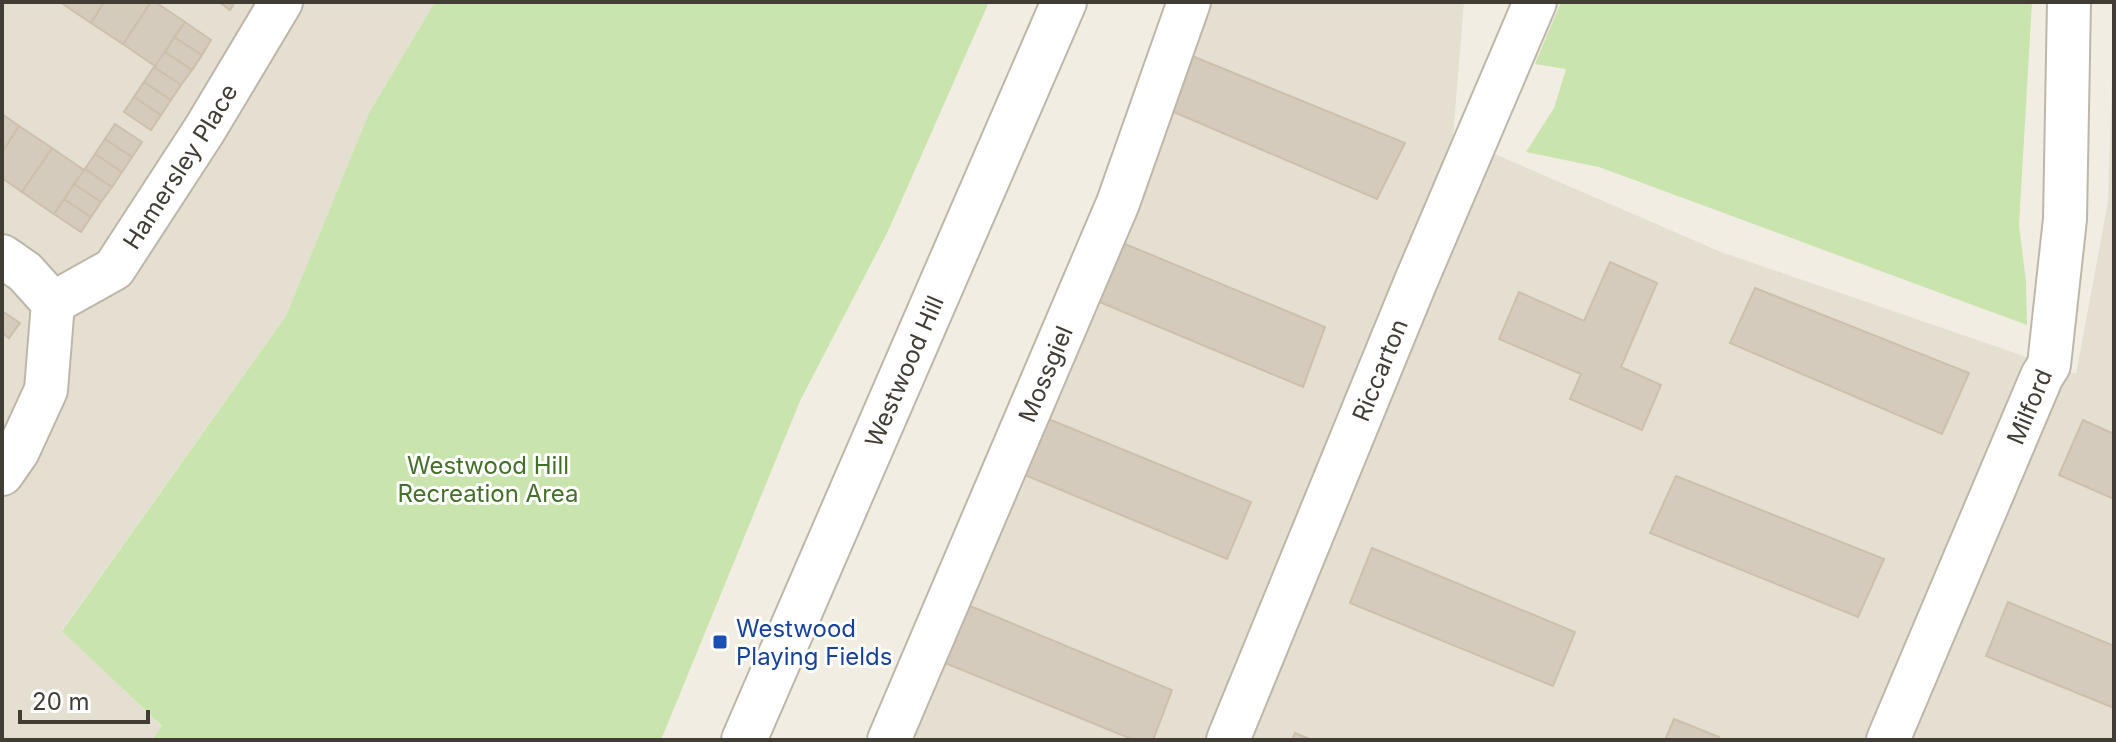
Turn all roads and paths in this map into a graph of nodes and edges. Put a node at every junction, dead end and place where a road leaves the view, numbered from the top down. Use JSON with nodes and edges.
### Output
{"nodes":[{"id":1,"x":281,"y":2,"type":"edge"},
{"id":2,"x":1064,"y":2,"type":"edge"},
{"id":3,"x":1189,"y":2,"type":"edge"},
{"id":4,"x":1535,"y":2,"type":"edge"},
{"id":5,"x":2069,"y":2,"type":"edge"},
{"id":6,"x":2,"y":256,"type":"edge"},
{"id":7,"x":53,"y":303,"type":"junction"},
{"id":8,"x":2,"y":474,"type":"edge"},
{"id":9,"x":744,"y":740,"type":"edge"},
{"id":10,"x":889,"y":740,"type":"edge"},
{"id":11,"x":1228,"y":740,"type":"edge"},
{"id":12,"x":1888,"y":740,"type":"edge"}],
"edges":[{"from":1,"to":7,"type":"street","name":"Hamersley Place"},
{"from":2,"to":9,"type":"street","name":"Westwood Hill"},
{"from":3,"to":10,"type":"street","name":"Mossgiel"},
{"from":4,"to":11,"type":"street","name":"Riccarton"},
{"from":5,"to":12,"type":"street","name":"Milford"},
{"from":6,"to":7,"type":"street"},
{"from":7,"to":8,"type":"street"}]}
